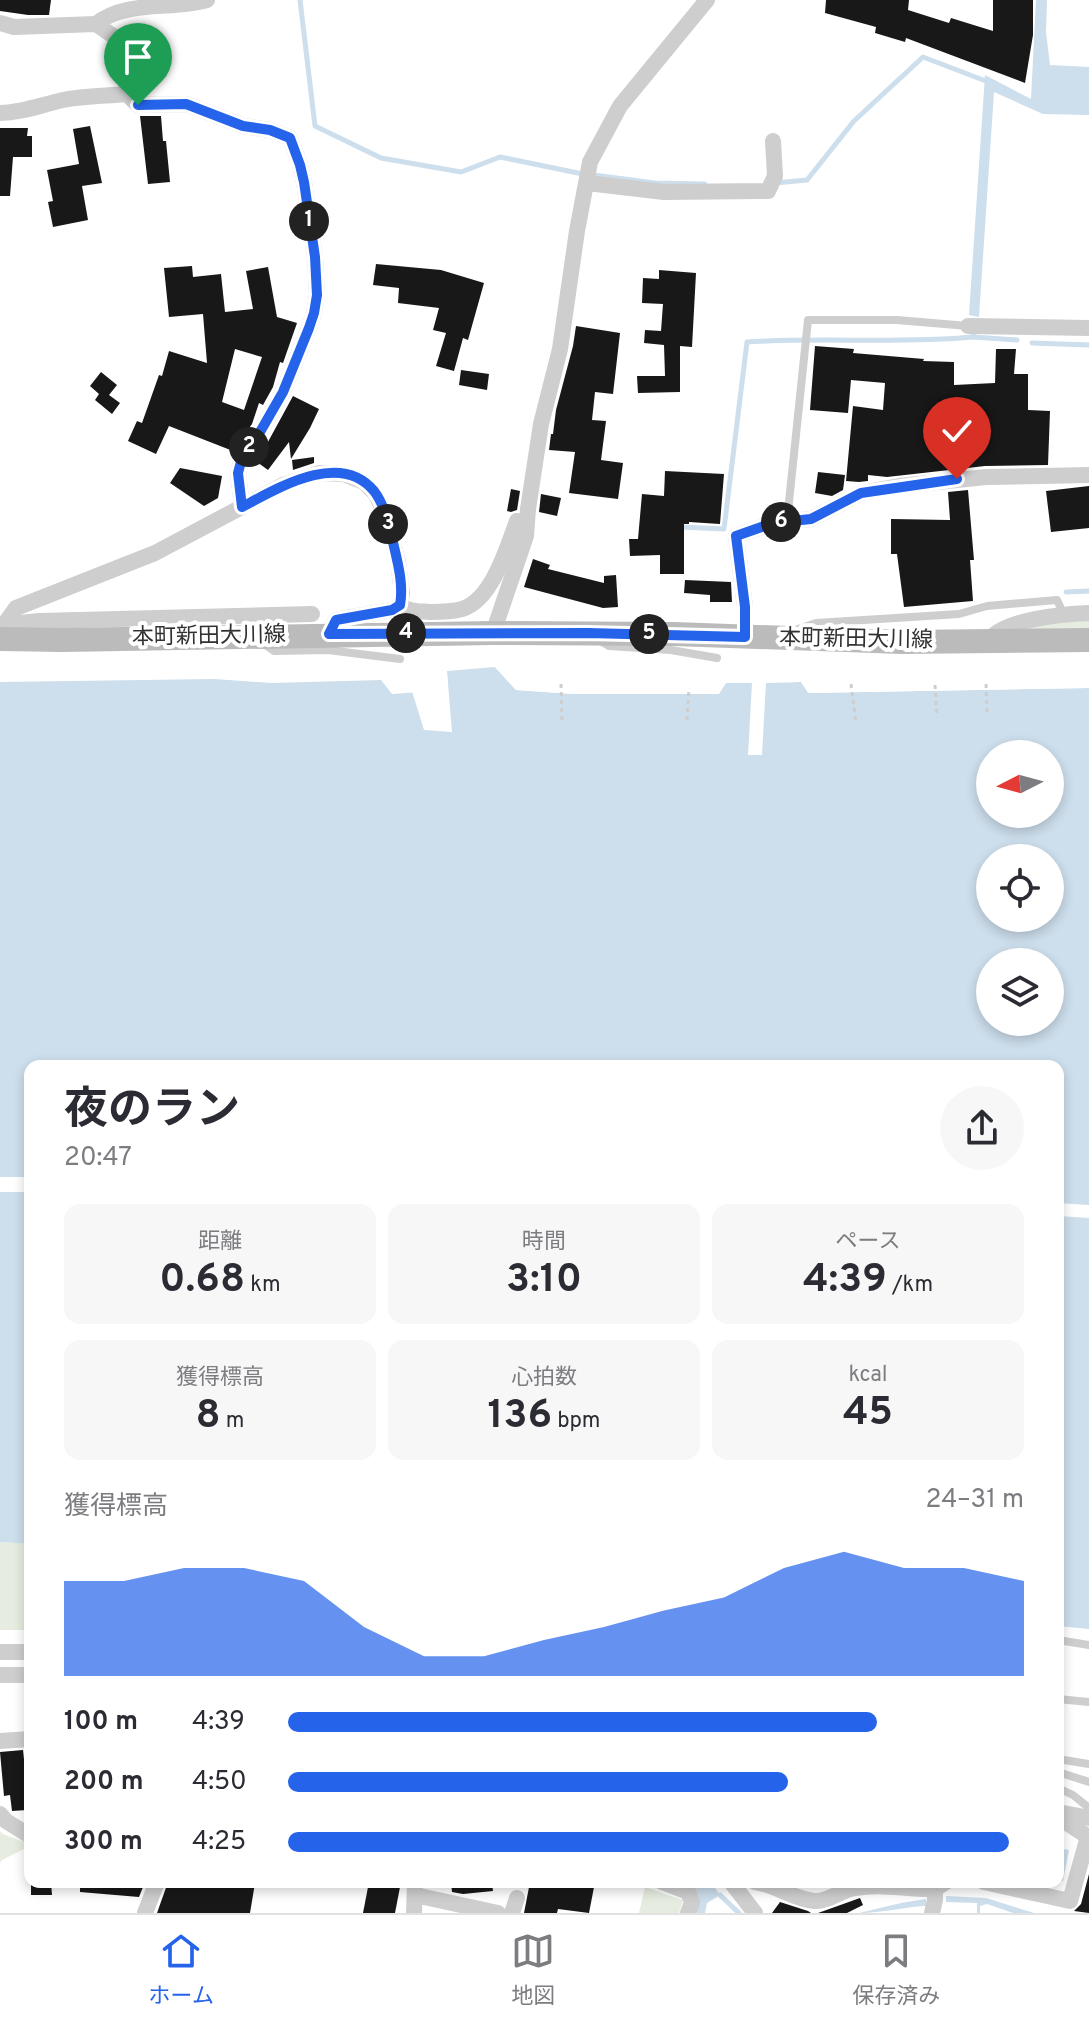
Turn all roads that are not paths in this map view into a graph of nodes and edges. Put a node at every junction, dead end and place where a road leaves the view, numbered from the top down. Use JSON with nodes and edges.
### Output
{"nodes":[{"id":1,"x":207,"y":0,"type":"edge"},
{"id":2,"x":707,"y":0,"type":"edge"},
{"id":3,"x":0,"y":23,"type":"edge"},
{"id":4,"x":96,"y":24,"type":"junction"},
{"id":5,"x":127,"y":94,"type":"junction"},
{"id":6,"x":0,"y":113,"type":"edge"},
{"id":7,"x":773,"y":141,"type":"dead end"},
{"id":8,"x":588,"y":177,"type":"junction"},
{"id":9,"x":968,"y":326,"type":"joint"},
{"id":10,"x":1089,"y":328,"type":"edge"},
{"id":11,"x":1089,"y":475,"type":"edge"},
{"id":12,"x":242,"y":507,"type":"junction"},
{"id":13,"x":527,"y":522,"type":"junction"},
{"id":14,"x":787,"y":522,"type":"junction"},
{"id":15,"x":400,"y":605,"type":"junction"},
{"id":16,"x":1063,"y":613,"type":"junction"},
{"id":17,"x":1089,"y":613,"type":"edge"},
{"id":18,"x":312,"y":614,"type":"dead end"},
{"id":19,"x":1,"y":630,"type":"edge"},
{"id":20,"x":493,"y":633,"type":"junction"},
{"id":21,"x":588,"y":633,"type":"junction"},
{"id":22,"x":329,"y":634,"type":"junction"},
{"id":23,"x":253,"y":637,"type":"junction"},
{"id":24,"x":745,"y":637,"type":"junction"},
{"id":25,"x":790,"y":638,"type":"junction"},
{"id":26,"x":1089,"y":640,"type":"edge"},
{"id":27,"x":988,"y":642,"type":"junction"},
{"id":28,"x":717,"y":658,"type":"dead end"},
{"id":29,"x":400,"y":659,"type":"dead end"},
{"id":30,"x":1064,"y":1641,"type":"edge"},
{"id":31,"x":1089,"y":1645,"type":"edge"},
{"id":32,"x":0,"y":1652,"type":"edge"},
{"id":33,"x":24,"y":1652,"type":"edge"},
{"id":34,"x":0,"y":1675,"type":"edge"},
{"id":35,"x":24,"y":1675,"type":"edge"},
{"id":36,"x":1064,"y":1700,"type":"edge"},
{"id":37,"x":1089,"y":1702,"type":"edge"},
{"id":38,"x":24,"y":1739,"type":"edge"},
{"id":39,"x":0,"y":1741,"type":"edge"},
{"id":40,"x":1064,"y":1760,"type":"edge"},
{"id":41,"x":1089,"y":1764,"type":"edge"},
{"id":42,"x":1064,"y":1774,"type":"edge"},
{"id":43,"x":1089,"y":1782,"type":"edge"},
{"id":44,"x":1064,"y":1791,"type":"edge"},
{"id":45,"x":1089,"y":1808,"type":"edge"},
{"id":46,"x":0,"y":1814,"type":"edge"},
{"id":47,"x":1064,"y":1814,"type":"edge"},
{"id":48,"x":1089,"y":1818,"type":"edge"},
{"id":49,"x":1064,"y":1821,"type":"edge"},
{"id":50,"x":24,"y":1832,"type":"edge"},
{"id":51,"x":155,"y":1888,"type":"edge"},
{"id":52,"x":415,"y":1888,"type":"edge"},
{"id":53,"x":678,"y":1888,"type":"edge"},
{"id":54,"x":740,"y":1888,"type":"edge"},
{"id":55,"x":772,"y":1888,"type":"edge"},
{"id":56,"x":852,"y":1888,"type":"edge"},
{"id":57,"x":903,"y":1888,"type":"edge"},
{"id":58,"x":926,"y":1888,"type":"edge"},
{"id":59,"x":939,"y":1888,"type":"edge"},
{"id":60,"x":1011,"y":1888,"type":"edge"},
{"id":61,"x":145,"y":1913,"type":"edge"},
{"id":62,"x":414,"y":1913,"type":"edge"},
{"id":63,"x":498,"y":1913,"type":"edge"},
{"id":64,"x":688,"y":1913,"type":"edge"},
{"id":65,"x":755,"y":1913,"type":"edge"},
{"id":66,"x":932,"y":1913,"type":"edge"}],
"edges":[{"from":1,"to":4,"type":"street"},
{"from":2,"to":8,"type":"street"},
{"from":3,"to":4,"type":"street"},
{"from":4,"to":5,"type":"street"},
{"from":5,"to":6,"type":"street"},
{"from":5,"to":12,"type":"street"},
{"from":7,"to":8,"type":"street"},
{"from":8,"to":13,"type":"street"},
{"from":9,"to":10,"type":"street"},
{"from":9,"to":14,"type":"lane"},
{"from":11,"to":14,"type":"street"},
{"from":12,"to":15,"type":"street"},
{"from":12,"to":19,"type":"street"},
{"from":13,"to":15,"type":"street"},
{"from":13,"to":20,"type":"street"},
{"from":14,"to":24,"type":"street"},
{"from":15,"to":22,"type":"street"},
{"from":16,"to":17,"type":"street"},
{"from":16,"to":25,"type":"lane"},
{"from":16,"to":27,"type":"street"},
{"from":18,"to":19,"type":"street"},
{"from":19,"to":23,"type":"main road","name":"本町新田大川線"},
{"from":20,"to":21,"type":"main road","name":"本町新田大川線"},
{"from":20,"to":22,"type":"main road","name":"本町新田大川線"},
{"from":21,"to":24,"type":"main road","name":"本町新田大川線"},
{"from":21,"to":28,"type":"lane"},
{"from":22,"to":23,"type":"main road","name":"本町新田大川線"},
{"from":23,"to":29,"type":"lane"},
{"from":24,"to":25,"type":"main road","name":"本町新田大川線"},
{"from":25,"to":27,"type":"main road","name":"本町新田大川線"},
{"from":26,"to":27,"type":"main road","name":"本町新田大川線"},
{"from":30,"to":31,"type":"lane"},
{"from":32,"to":33,"type":"street"},
{"from":34,"to":35,"type":"street"},
{"from":36,"to":37,"type":"lane"},
{"from":38,"to":39,"type":"street"},
{"from":40,"to":41,"type":"lane"},
{"from":42,"to":43,"type":"lane"},
{"from":44,"to":45,"type":"lane"},
{"from":46,"to":50,"type":"street"},
{"from":47,"to":48,"type":"street"},
{"from":49,"to":60,"type":"street"},
{"from":51,"to":61,"type":"street"},
{"from":52,"to":62,"type":"street"},
{"from":52,"to":63,"type":"street"},
{"from":53,"to":64,"type":"street"},
{"from":54,"to":65,"type":"street"},
{"from":55,"to":56,"type":"street"},
{"from":57,"to":58,"type":"street"},
{"from":59,"to":66,"type":"street"}]}
